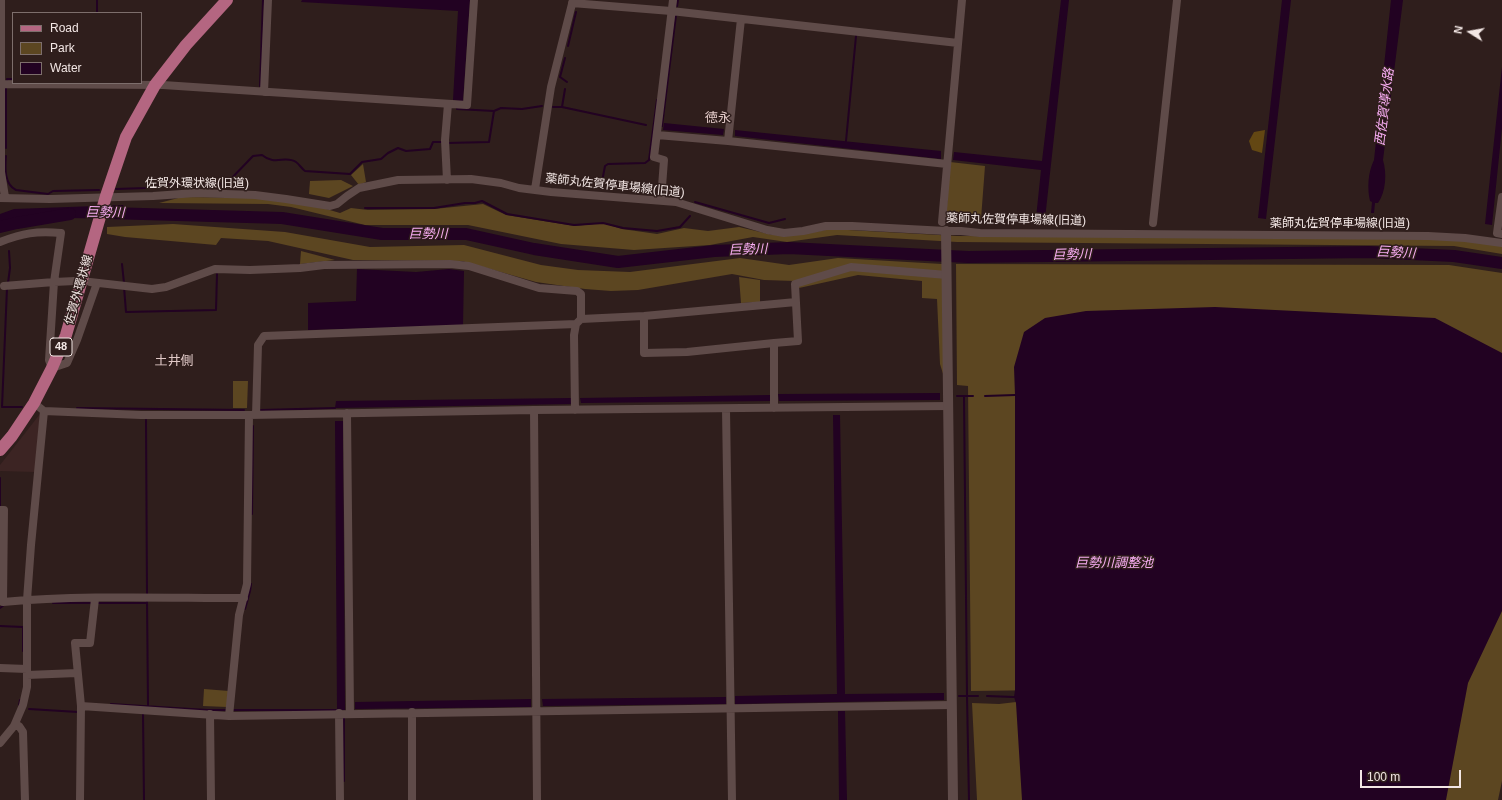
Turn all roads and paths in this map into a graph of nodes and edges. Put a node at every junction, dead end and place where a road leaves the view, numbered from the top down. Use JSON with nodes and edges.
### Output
{"nodes":[{"id":1,"x":2,"y":0,"type":"edge"},
{"id":2,"x":227,"y":0,"type":"edge"},
{"id":3,"x":268,"y":0,"type":"edge"},
{"id":4,"x":474,"y":0,"type":"edge"},
{"id":5,"x":673,"y":0,"type":"edge"},
{"id":6,"x":962,"y":0,"type":"edge"},
{"id":7,"x":1177,"y":0,"type":"edge"},
{"id":8,"x":572,"y":2,"type":"edge"},
{"id":9,"x":671,"y":11,"type":"junction"},
{"id":10,"x":741,"y":19,"type":"junction"},
{"id":11,"x":958,"y":43,"type":"junction"},
{"id":12,"x":5,"y":84,"type":"junction"},
{"id":13,"x":155,"y":85,"type":"junction"},
{"id":14,"x":264,"y":92,"type":"junction"},
{"id":15,"x":454,"y":104,"type":"junction"},
{"id":16,"x":657,"y":135,"type":"junction"},
{"id":17,"x":729,"y":136,"type":"junction"},
{"id":18,"x":947,"y":164,"type":"junction"},
{"id":19,"x":447,"y":180,"type":"junction"},
{"id":20,"x":535,"y":189,"type":"junction"},
{"id":21,"x":106,"y":196,"type":"junction"},
{"id":22,"x":2,"y":197,"type":"edge"},
{"id":23,"x":1502,"y":197,"type":"edge"},
{"id":24,"x":661,"y":200,"type":"junction"},
{"id":25,"x":1153,"y":223,"type":"dead end"},
{"id":26,"x":944,"y":227,"type":"junction"},
{"id":27,"x":1502,"y":234,"type":"edge"},
{"id":28,"x":0,"y":242,"type":"edge"},
{"id":29,"x":1502,"y":243,"type":"edge"},
{"id":30,"x":947,"y":275,"type":"junction"},
{"id":31,"x":75,"y":281,"type":"dead end"},
{"id":32,"x":54,"y":282,"type":"junction"},
{"id":33,"x":7,"y":286,"type":"dead end"},
{"id":34,"x":796,"y":302,"type":"junction"},
{"id":35,"x":644,"y":316,"type":"junction"},
{"id":36,"x":579,"y":322,"type":"junction"},
{"id":37,"x":774,"y":343,"type":"junction"},
{"id":38,"x":52,"y":368,"type":"junction"},
{"id":39,"x":34,"y":403,"type":"junction"},
{"id":40,"x":575,"y":404,"type":"junction"},
{"id":41,"x":949,"y":406,"type":"junction"},
{"id":42,"x":774,"y":408,"type":"junction"},
{"id":43,"x":726,"y":409,"type":"junction"},
{"id":44,"x":534,"y":410,"type":"junction"},
{"id":45,"x":44,"y":411,"type":"junction"},
{"id":46,"x":342,"y":413,"type":"junction"},
{"id":47,"x":253,"y":415,"type":"junction"},
{"id":48,"x":0,"y":450,"type":"edge"},
{"id":49,"x":2,"y":510,"type":"edge"},
{"id":50,"x":244,"y":598,"type":"junction"},
{"id":51,"x":94,"y":602,"type":"junction"},
{"id":52,"x":27,"y":603,"type":"junction"},
{"id":53,"x":0,"y":668,"type":"edge"},
{"id":54,"x":27,"y":672,"type":"junction"},
{"id":55,"x":77,"y":673,"type":"junction"},
{"id":56,"x":81,"y":703,"type":"junction"},
{"id":57,"x":730,"y":703,"type":"junction"},
{"id":58,"x":536,"y":705,"type":"junction"},
{"id":59,"x":952,"y":705,"type":"junction"},
{"id":60,"x":350,"y":708,"type":"junction"},
{"id":61,"x":229,"y":712,"type":"junction"},
{"id":62,"x":412,"y":712,"type":"junction"},
{"id":63,"x":339,"y":713,"type":"junction"},
{"id":64,"x":206,"y":714,"type":"junction"},
{"id":65,"x":14,"y":726,"type":"junction"},
{"id":66,"x":0,"y":743,"type":"edge"},
{"id":67,"x":25,"y":800,"type":"edge"},
{"id":68,"x":80,"y":800,"type":"edge"},
{"id":69,"x":211,"y":800,"type":"edge"},
{"id":70,"x":340,"y":800,"type":"edge"},
{"id":71,"x":412,"y":800,"type":"edge"},
{"id":72,"x":537,"y":800,"type":"edge"},
{"id":73,"x":732,"y":800,"type":"edge"},
{"id":74,"x":953,"y":800,"type":"edge"}],
"edges":[{"from":1,"to":12,"type":"street"},
{"from":2,"to":13,"type":"main road","number":"48"},
{"from":3,"to":14,"type":"street"},
{"from":4,"to":15,"type":"street"},
{"from":5,"to":9,"type":"street"},
{"from":6,"to":11,"type":"street"},
{"from":7,"to":25,"type":"street"},
{"from":8,"to":9,"type":"street"},
{"from":8,"to":20,"type":"street"},
{"from":9,"to":10,"type":"street"},
{"from":9,"to":16,"type":"street"},
{"from":10,"to":11,"type":"street"},
{"from":10,"to":17,"type":"street"},
{"from":11,"to":18,"type":"street"},
{"from":12,"to":13,"type":"street"},
{"from":12,"to":22,"type":"street"},
{"from":13,"to":14,"type":"street"},
{"from":13,"to":21,"type":"main road","number":"48"},
{"from":14,"to":15,"type":"street"},
{"from":15,"to":19,"type":"street"},
{"from":16,"to":17,"type":"street"},
{"from":16,"to":24,"type":"street"},
{"from":17,"to":18,"type":"street"},
{"from":18,"to":26,"type":"street"},
{"from":19,"to":20,"type":"street","name":"佐賀外環状線(旧道)"},
{"from":19,"to":21,"type":"street","name":"佐賀外環状線(旧道)"},
{"from":20,"to":24,"type":"street","name":"薬師丸佐賀停車場線(旧道)"},
{"from":21,"to":22,"type":"street","name":"佐賀外環状線(旧道)"},
{"from":21,"to":38,"type":"main road","name":"佐賀外環状線","number":"48"},
{"from":23,"to":27,"type":"street"},
{"from":24,"to":26,"type":"street","name":"薬師丸佐賀停車場線(旧道)"},
{"from":26,"to":29,"type":"street","name":"薬師丸佐賀停車場線(旧道)"},
{"from":26,"to":30,"type":"street"},
{"from":28,"to":32,"type":"street"},
{"from":30,"to":34,"type":"street"},
{"from":30,"to":41,"type":"street"},
{"from":31,"to":32,"type":"street"},
{"from":32,"to":33,"type":"street"},
{"from":32,"to":38,"type":"street"},
{"from":34,"to":35,"type":"street"},
{"from":34,"to":37,"type":"street"},
{"from":35,"to":36,"type":"street"},
{"from":35,"to":37,"type":"street"},
{"from":36,"to":38,"type":"street"},
{"from":36,"to":40,"type":"street"},
{"from":36,"to":47,"type":"street"},
{"from":37,"to":42,"type":"street"},
{"from":38,"to":39,"type":"main road","name":"佐賀外環状線","number":"48"},
{"from":39,"to":45,"type":"street"},
{"from":39,"to":48,"type":"main road","name":"佐賀外環状線","number":"48"},
{"from":40,"to":43,"type":"street"},
{"from":40,"to":44,"type":"street"},
{"from":41,"to":42,"type":"street"},
{"from":41,"to":59,"type":"street"},
{"from":42,"to":43,"type":"street"},
{"from":43,"to":57,"type":"street"},
{"from":44,"to":46,"type":"street"},
{"from":44,"to":58,"type":"street"},
{"from":45,"to":47,"type":"street"},
{"from":45,"to":52,"type":"street"},
{"from":46,"to":47,"type":"street"},
{"from":46,"to":60,"type":"street"},
{"from":47,"to":50,"type":"street"},
{"from":49,"to":52,"type":"street"},
{"from":50,"to":51,"type":"street"},
{"from":50,"to":61,"type":"street"},
{"from":51,"to":52,"type":"street"},
{"from":51,"to":55,"type":"street"},
{"from":52,"to":54,"type":"street"},
{"from":53,"to":54,"type":"street"},
{"from":54,"to":55,"type":"street"},
{"from":54,"to":65,"type":"street"},
{"from":55,"to":56,"type":"street"},
{"from":56,"to":64,"type":"street"},
{"from":56,"to":68,"type":"street"},
{"from":57,"to":58,"type":"street"},
{"from":57,"to":59,"type":"street"},
{"from":57,"to":73,"type":"street"},
{"from":58,"to":62,"type":"street"},
{"from":58,"to":72,"type":"street"},
{"from":59,"to":74,"type":"street"},
{"from":60,"to":62,"type":"street"},
{"from":60,"to":63,"type":"street"},
{"from":61,"to":63,"type":"street"},
{"from":61,"to":64,"type":"street"},
{"from":62,"to":71,"type":"street"},
{"from":63,"to":70,"type":"street"},
{"from":64,"to":69,"type":"street"},
{"from":65,"to":66,"type":"street"},
{"from":65,"to":67,"type":"street"}]}
